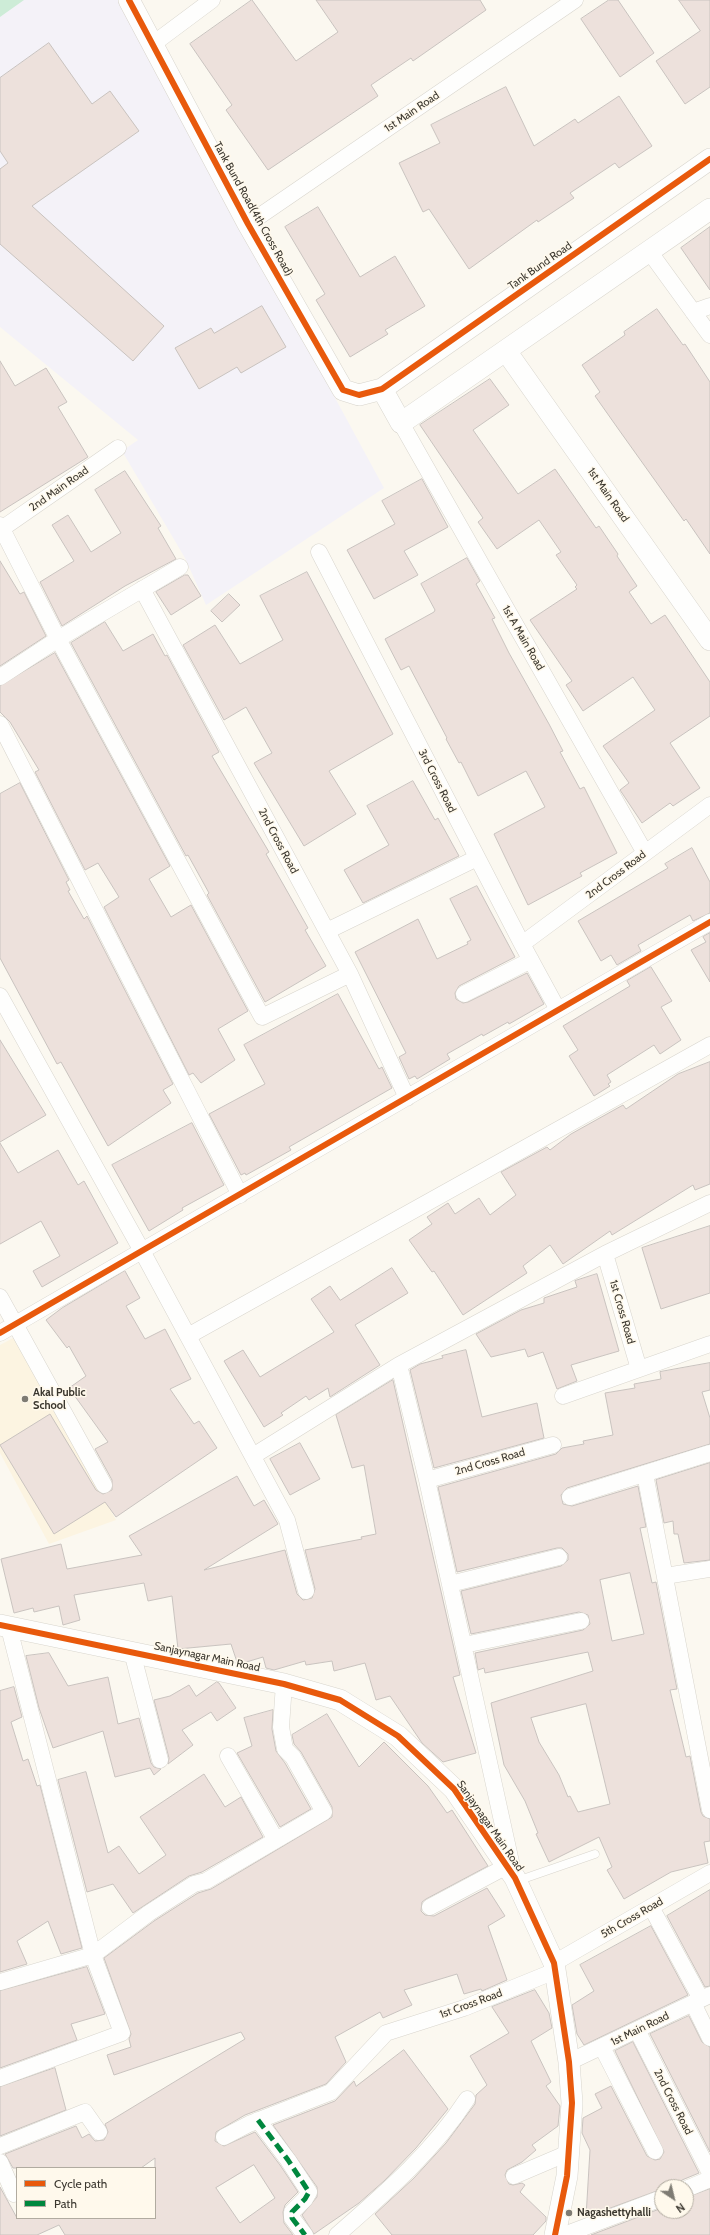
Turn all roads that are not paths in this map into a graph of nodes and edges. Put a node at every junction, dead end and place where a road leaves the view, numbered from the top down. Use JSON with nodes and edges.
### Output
{"nodes":[{"id":1,"x":129,"y":0,"type":"edge"},
{"id":2,"x":212,"y":0,"type":"edge"},
{"id":3,"x":575,"y":0,"type":"edge"},
{"id":4,"x":152,"y":44,"type":"junction"},
{"id":5,"x":710,"y":159,"type":"edge"},
{"id":6,"x":710,"y":209,"type":"edge"},
{"id":7,"x":248,"y":224,"type":"junction"},
{"id":8,"x":649,"y":251,"type":"junction"},
{"id":9,"x":710,"y":306,"type":"edge"},
{"id":10,"x":693,"y":312,"type":"junction"},
{"id":11,"x":710,"y":335,"type":"edge"},
{"id":12,"x":506,"y":351,"type":"junction"},
{"id":13,"x":382,"y":390,"type":"junction"},
{"id":14,"x":401,"y":423,"type":"junction"},
{"id":15,"x":118,"y":448,"type":"dead end"},
{"id":16,"x":1,"y":528,"type":"edge"},
{"id":17,"x":319,"y":552,"type":"dead end"},
{"id":18,"x":180,"y":567,"type":"dead end"},
{"id":19,"x":142,"y":589,"type":"junction"},
{"id":20,"x":58,"y":639,"type":"junction"},
{"id":21,"x":710,"y":640,"type":"edge"},
{"id":22,"x":0,"y":677,"type":"edge"},
{"id":23,"x":0,"y":724,"type":"edge"},
{"id":24,"x":710,"y":805,"type":"edge"},
{"id":25,"x":645,"y":853,"type":"junction"},
{"id":26,"x":477,"y":858,"type":"junction"},
{"id":27,"x":710,"y":922,"type":"edge"},
{"id":28,"x":327,"y":931,"type":"junction"},
{"id":29,"x":522,"y":944,"type":"junction"},
{"id":30,"x":531,"y":960,"type":"junction"},
{"id":31,"x":350,"y":974,"type":"junction"},
{"id":32,"x":464,"y":994,"type":"dead end"},
{"id":33,"x":0,"y":996,"type":"edge"},
{"id":34,"x":558,"y":1010,"type":"junction"},
{"id":35,"x":710,"y":1045,"type":"edge"},
{"id":36,"x":407,"y":1098,"type":"junction"},
{"id":37,"x":240,"y":1195,"type":"junction"},
{"id":38,"x":710,"y":1203,"type":"edge"},
{"id":39,"x":142,"y":1251,"type":"junction"},
{"id":40,"x":605,"y":1254,"type":"junction"},
{"id":41,"x":0,"y":1297,"type":"edge"},
{"id":42,"x":15,"y":1325,"type":"junction"},
{"id":43,"x":0,"y":1333,"type":"edge"},
{"id":44,"x":188,"y":1336,"type":"junction"},
{"id":45,"x":710,"y":1344,"type":"edge"},
{"id":46,"x":399,"y":1365,"type":"junction"},
{"id":47,"x":639,"y":1369,"type":"junction"},
{"id":48,"x":563,"y":1396,"type":"dead end"},
{"id":49,"x":553,"y":1444,"type":"dead end"},
{"id":50,"x":710,"y":1453,"type":"edge"},
{"id":51,"x":253,"y":1456,"type":"junction"},
{"id":52,"x":645,"y":1474,"type":"junction"},
{"id":53,"x":428,"y":1480,"type":"junction"},
{"id":54,"x":104,"y":1485,"type":"dead end"},
{"id":55,"x":570,"y":1497,"type":"dead end"},
{"id":56,"x":559,"y":1557,"type":"dead end"},
{"id":57,"x":710,"y":1569,"type":"edge"},
{"id":58,"x":665,"y":1576,"type":"junction"},
{"id":59,"x":450,"y":1584,"type":"junction"},
{"id":60,"x":306,"y":1591,"type":"dead end"},
{"id":61,"x":581,"y":1621,"type":"dead end"},
{"id":62,"x":4,"y":1626,"type":"edge"},
{"id":63,"x":464,"y":1645,"type":"junction"},
{"id":64,"x":132,"y":1652,"type":"junction"},
{"id":65,"x":284,"y":1684,"type":"junction"},
{"id":66,"x":705,"y":1753,"type":"edge"},
{"id":67,"x":228,"y":1756,"type":"dead end"},
{"id":68,"x":160,"y":1760,"type":"dead end"},
{"id":69,"x":710,"y":1810,"type":"edge"},
{"id":70,"x":276,"y":1840,"type":"junction"},
{"id":71,"x":595,"y":1854,"type":"dead end"},
{"id":72,"x":710,"y":1873,"type":"edge"},
{"id":73,"x":512,"y":1875,"type":"junction"},
{"id":74,"x":430,"y":1907,"type":"dead end"},
{"id":75,"x":651,"y":1907,"type":"junction"},
{"id":76,"x":93,"y":1955,"type":"junction"},
{"id":77,"x":554,"y":1967,"type":"junction"},
{"id":78,"x":0,"y":1982,"type":"edge"},
{"id":79,"x":702,"y":1999,"type":"edge"},
{"id":80,"x":637,"y":2030,"type":"junction"},
{"id":81,"x":710,"y":2038,"type":"edge"},
{"id":82,"x":602,"y":2047,"type":"junction"},
{"id":83,"x":569,"y":2062,"type":"junction"},
{"id":84,"x":0,"y":2078,"type":"edge"},
{"id":85,"x":467,"y":2099,"type":"dead end"},
{"id":86,"x":258,"y":2120,"type":"junction"},
{"id":87,"x":99,"y":2132,"type":"dead end"},
{"id":88,"x":224,"y":2137,"type":"dead end"},
{"id":89,"x":0,"y":2146,"type":"edge"},
{"id":90,"x":655,"y":2151,"type":"dead end"},
{"id":91,"x":568,"y":2153,"type":"junction"},
{"id":92,"x":0,"y":2162,"type":"edge"},
{"id":93,"x":710,"y":2173,"type":"edge"},
{"id":94,"x":514,"y":2176,"type":"dead end"},
{"id":95,"x":710,"y":2179,"type":"edge"},
{"id":96,"x":694,"y":2186,"type":"edge"},
{"id":97,"x":14,"y":2194,"type":"dead end"},
{"id":98,"x":654,"y":2201,"type":"edge"},
{"id":99,"x":305,"y":2235,"type":"edge"},
{"id":100,"x":337,"y":2235,"type":"edge"},
{"id":101,"x":554,"y":2235,"type":"edge"},
{"id":102,"x":564,"y":2235,"type":"edge"}],
"edges":[{"from":1,"to":4,"type":"street","name":"Tank Bund Road(4th Cross Road)"},
{"from":2,"to":4,"type":"street"},
{"from":3,"to":7,"type":"street","name":"1st Main Road"},
{"from":4,"to":7,"type":"street","name":"Tank Bund Road(4th Cross Road)"},
{"from":5,"to":13,"type":"street","name":"Tank Bund Road"},
{"from":6,"to":8,"type":"street"},
{"from":7,"to":13,"type":"street","name":"Tank Bund Road(4th Cross Road)"},
{"from":8,"to":10,"type":"street"},
{"from":8,"to":12,"type":"street"},
{"from":9,"to":10,"type":"street"},
{"from":10,"to":11,"type":"street"},
{"from":12,"to":14,"type":"street"},
{"from":12,"to":21,"type":"street","name":"1st Main Road"},
{"from":13,"to":14,"type":"street"},
{"from":14,"to":25,"type":"street","name":"1st A Main Road"},
{"from":15,"to":16,"type":"street","name":"2nd Main Road"},
{"from":16,"to":20,"type":"street"},
{"from":17,"to":26,"type":"street","name":"3rd Cross Road"},
{"from":18,"to":19,"type":"street"},
{"from":19,"to":20,"type":"street"},
{"from":19,"to":28,"type":"street","name":"2nd Cross Road"},
{"from":20,"to":22,"type":"street"},
{"from":20,"to":31,"type":"street"},
{"from":23,"to":37,"type":"street"},
{"from":24,"to":25,"type":"street","name":"2nd Cross Road"},
{"from":25,"to":29,"type":"street","name":"2nd Cross Road"},
{"from":26,"to":28,"type":"street"},
{"from":26,"to":29,"type":"street","name":"3rd Cross Road"},
{"from":27,"to":34,"type":"street"},
{"from":28,"to":31,"type":"street","name":"2nd Cross Road"},
{"from":29,"to":30,"type":"street","name":"3rd Cross Road"},
{"from":30,"to":32,"type":"street"},
{"from":30,"to":34,"type":"street","name":"3rd Cross Road"},
{"from":31,"to":36,"type":"street","name":"2nd Cross Road"},
{"from":33,"to":39,"type":"street"},
{"from":34,"to":36,"type":"street"},
{"from":35,"to":44,"type":"street"},
{"from":36,"to":37,"type":"street"},
{"from":37,"to":39,"type":"street"},
{"from":38,"to":40,"type":"street"},
{"from":39,"to":42,"type":"street"},
{"from":39,"to":44,"type":"street"},
{"from":40,"to":46,"type":"street"},
{"from":40,"to":47,"type":"street","name":"1st Cross Road"},
{"from":41,"to":42,"type":"street"},
{"from":42,"to":43,"type":"street"},
{"from":42,"to":54,"type":"street"},
{"from":44,"to":51,"type":"street"},
{"from":45,"to":47,"type":"street"},
{"from":46,"to":51,"type":"street"},
{"from":46,"to":53,"type":"street"},
{"from":47,"to":48,"type":"street"},
{"from":49,"to":53,"type":"street","name":"2nd Cross Road"},
{"from":50,"to":52,"type":"street"},
{"from":51,"to":60,"type":"street"},
{"from":52,"to":55,"type":"street"},
{"from":52,"to":58,"type":"street"},
{"from":53,"to":59,"type":"street"},
{"from":56,"to":59,"type":"street"},
{"from":57,"to":58,"type":"street"},
{"from":58,"to":66,"type":"street"},
{"from":59,"to":63,"type":"street"},
{"from":61,"to":63,"type":"street"},
{"from":62,"to":64,"type":"street","name":"Sanjaynagar Main Road"},
{"from":62,"to":76,"type":"street"},
{"from":63,"to":73,"type":"street"},
{"from":64,"to":65,"type":"street","name":"Sanjaynagar Main Road"},
{"from":64,"to":68,"type":"street"},
{"from":65,"to":70,"type":"street"},
{"from":65,"to":73,"type":"street","name":"Sanjaynagar Main Road"},
{"from":66,"to":69,"type":"street"},
{"from":67,"to":70,"type":"street"},
{"from":70,"to":76,"type":"street"},
{"from":71,"to":73,"type":"lane"},
{"from":72,"to":75,"type":"street","name":"5th Cross Road"},
{"from":73,"to":74,"type":"street"},
{"from":73,"to":77,"type":"street","name":"Sanjaynagar Main Road"},
{"from":75,"to":77,"type":"street","name":"5th Cross Road"},
{"from":75,"to":79,"type":"street"},
{"from":76,"to":78,"type":"street"},
{"from":76,"to":84,"type":"street"},
{"from":77,"to":83,"type":"street","name":"Sanjaynagar Main Road"},
{"from":77,"to":86,"type":"street","name":"1st Cross Road"},
{"from":79,"to":80,"type":"street","name":"1st Main Road"},
{"from":79,"to":81,"type":"street"},
{"from":80,"to":82,"type":"street","name":"1st Main Road"},
{"from":80,"to":93,"type":"street","name":"2nd Cross Road"},
{"from":82,"to":83,"type":"street","name":"1st Main Road"},
{"from":82,"to":90,"type":"street"},
{"from":83,"to":91,"type":"street","name":"Sanjaynagar Main Road"},
{"from":85,"to":100,"type":"street"},
{"from":86,"to":88,"type":"street"},
{"from":86,"to":99,"type":"street"},
{"from":87,"to":89,"type":"street"},
{"from":91,"to":94,"type":"street"},
{"from":91,"to":101,"type":"street","name":"Sanjaynagar Main Road"},
{"from":92,"to":97,"type":"street"},
{"from":95,"to":96,"type":"street"},
{"from":98,"to":102,"type":"street"}]}
